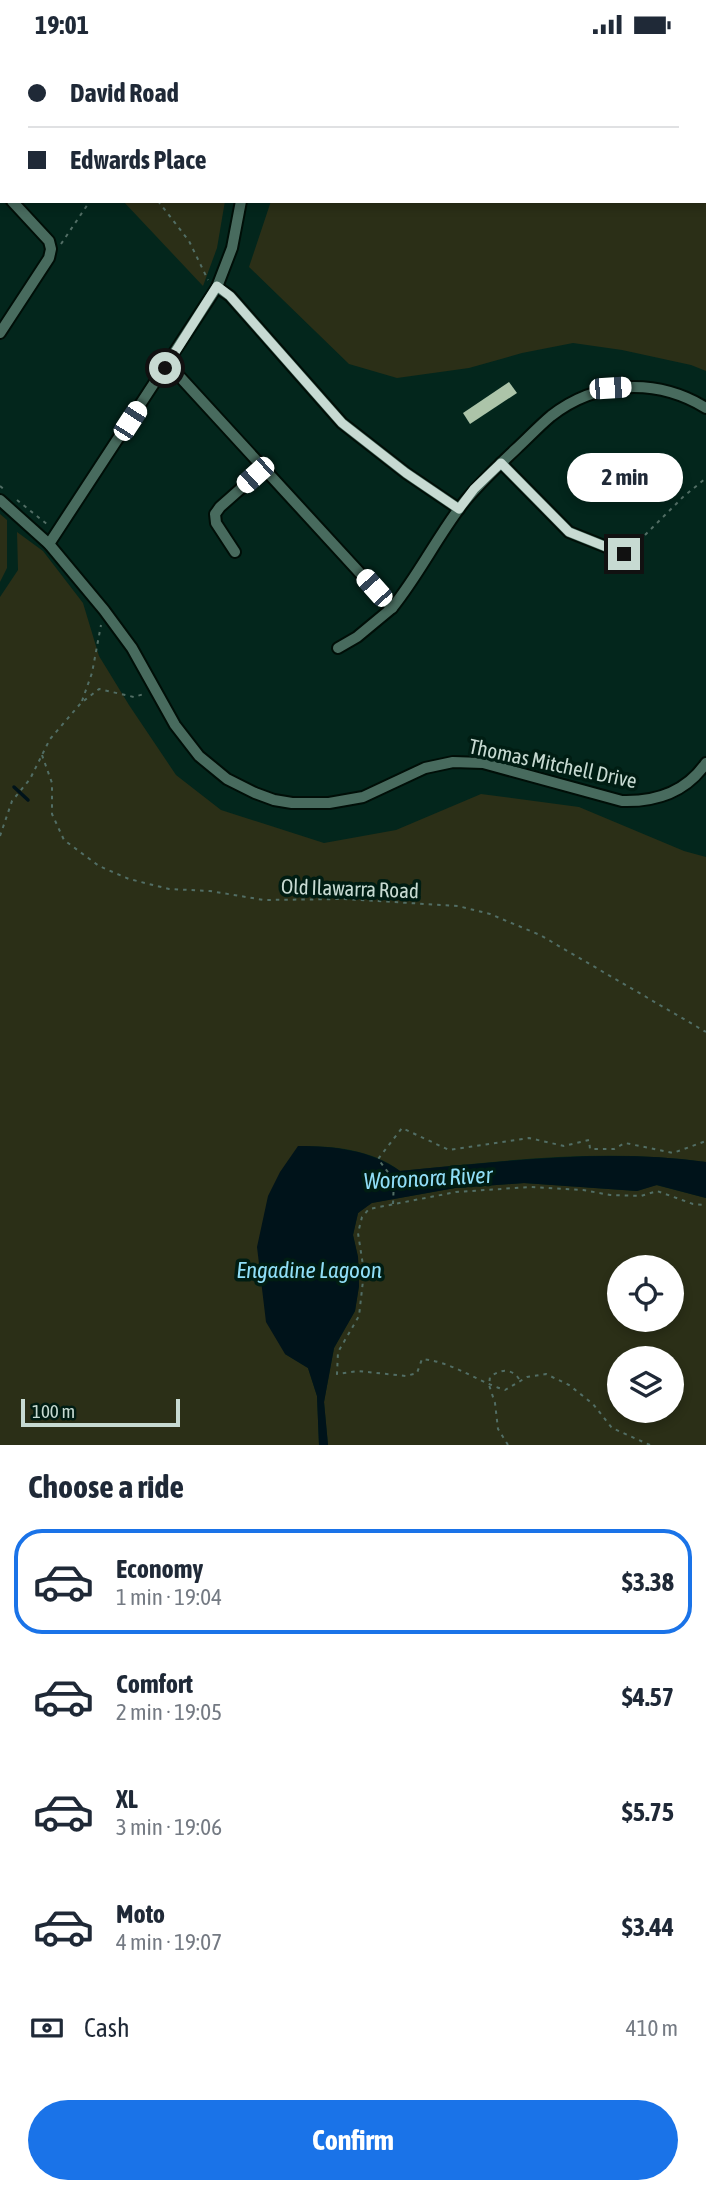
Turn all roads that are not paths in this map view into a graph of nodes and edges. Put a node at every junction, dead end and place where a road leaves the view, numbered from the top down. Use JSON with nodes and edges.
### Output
{"nodes":[{"id":1,"x":14,"y":203,"type":"edge"},
{"id":2,"x":240,"y":203,"type":"edge"},
{"id":3,"x":217,"y":286,"type":"junction"},
{"id":4,"x":0,"y":333,"type":"edge"},
{"id":5,"x":166,"y":367,"type":"junction"},
{"id":6,"x":706,"y":408,"type":"edge"},
{"id":7,"x":501,"y":463,"type":"junction"},
{"id":8,"x":264,"y":468,"type":"junction"},
{"id":9,"x":0,"y":500,"type":"edge"},
{"id":10,"x":459,"y":509,"type":"junction"},
{"id":11,"x":49,"y":544,"type":"junction"},
{"id":12,"x":235,"y":552,"type":"dead end"},
{"id":13,"x":624,"y":554,"type":"road end"},
{"id":14,"x":392,"y":608,"type":"junction"},
{"id":15,"x":338,"y":648,"type":"dead end"},
{"id":16,"x":706,"y":764,"type":"edge"}],
"edges":[{"from":1,"to":4,"type":"street"},
{"from":2,"to":3,"type":"street"},
{"from":3,"to":5,"type":"street"},
{"from":3,"to":10,"type":"street"},
{"from":5,"to":8,"type":"street"},
{"from":5,"to":11,"type":"street"},
{"from":6,"to":7,"type":"street"},
{"from":7,"to":10,"type":"street"},
{"from":7,"to":13,"type":"street"},
{"from":8,"to":12,"type":"street"},
{"from":8,"to":14,"type":"street"},
{"from":9,"to":11,"type":"street","name":"Thomas Mitchell Drive"},
{"from":10,"to":14,"type":"street"},
{"from":11,"to":16,"type":"street","name":"Thomas Mitchell Drive"},
{"from":14,"to":15,"type":"street"}]}
